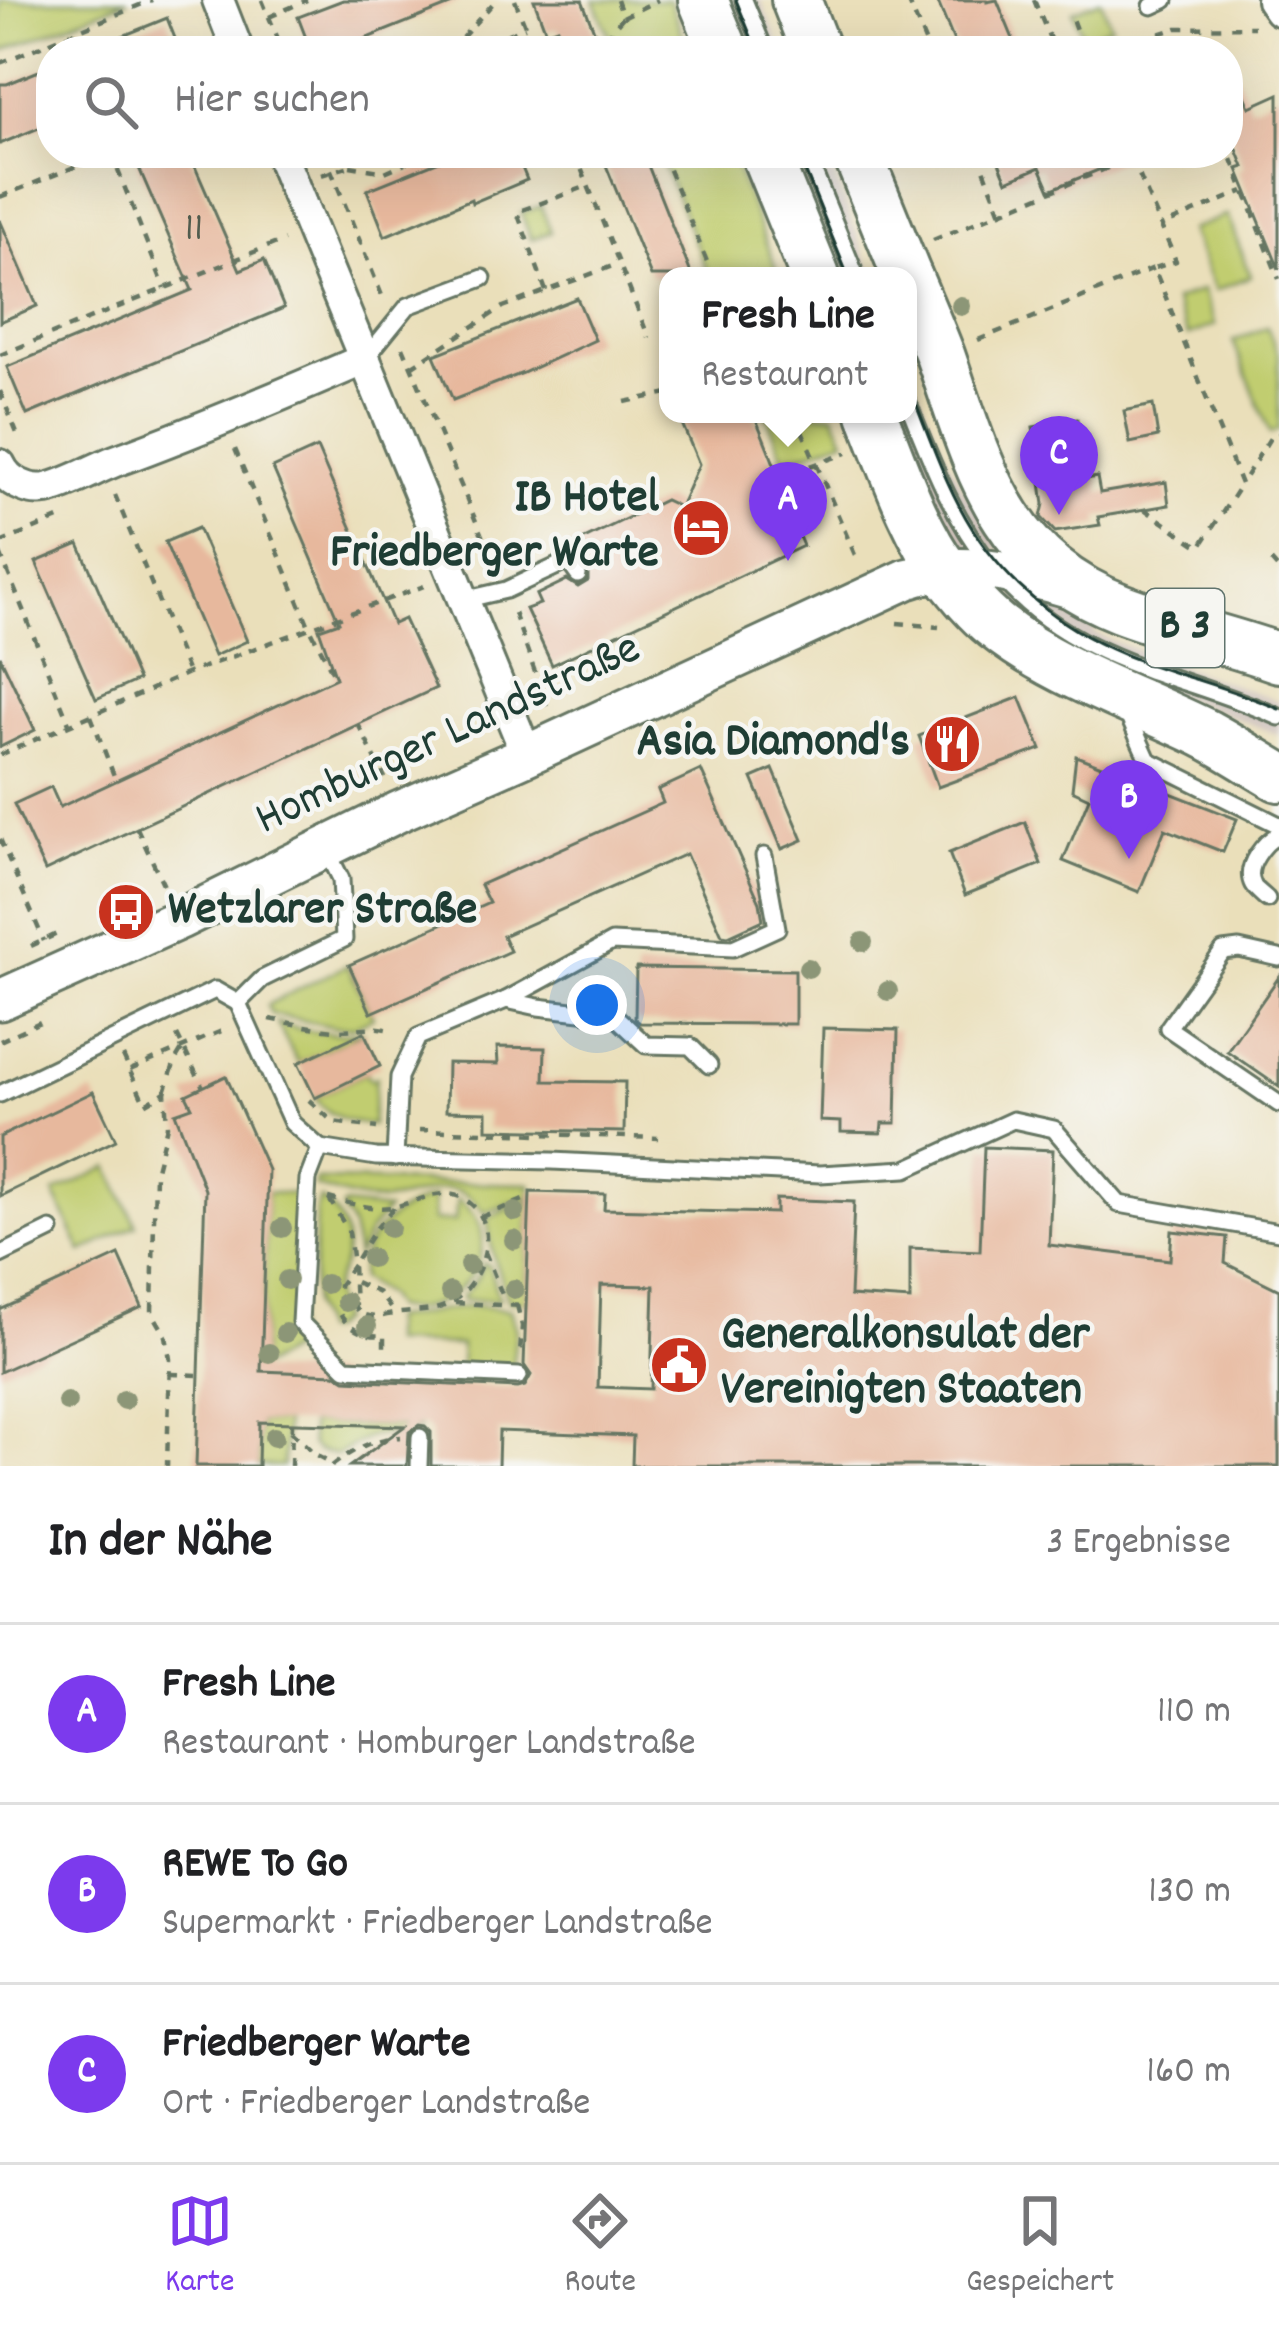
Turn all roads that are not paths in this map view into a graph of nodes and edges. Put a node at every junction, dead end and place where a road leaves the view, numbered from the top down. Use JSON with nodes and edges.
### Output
{"nodes":[{"id":1,"x":218,"y":0,"type":"edge"},
{"id":2,"x":704,"y":0,"type":"edge"},
{"id":3,"x":744,"y":0,"type":"edge"},
{"id":4,"x":796,"y":0,"type":"edge"},
{"id":5,"x":232,"y":36,"type":"edge"},
{"id":6,"x":718,"y":36,"type":"edge"},
{"id":7,"x":759,"y":36,"type":"edge"},
{"id":8,"x":810,"y":36,"type":"edge"},
{"id":9,"x":286,"y":168,"type":"edge"},
{"id":10,"x":771,"y":168,"type":"edge"},
{"id":11,"x":812,"y":168,"type":"edge"},
{"id":12,"x":864,"y":168,"type":"edge"},
{"id":13,"x":912,"y":266,"type":"edge"},
{"id":14,"x":811,"y":267,"type":"edge"},
{"id":15,"x":852,"y":267,"type":"edge"},
{"id":16,"x":483,"y":278,"type":"dead end"},
{"id":17,"x":917,"y":282,"type":"edge"},
{"id":18,"x":365,"y":359,"type":"junction"},
{"id":19,"x":916,"y":423,"type":"edge"},
{"id":20,"x":860,"y":433,"type":"edge"},
{"id":21,"x":11,"y":456,"type":"edge"},
{"id":22,"x":944,"y":569,"type":"junction"},
{"id":23,"x":996,"y":572,"type":"junction"},
{"id":24,"x":578,"y":575,"type":"dead end"},
{"id":25,"x":459,"y":588,"type":"junction"},
{"id":26,"x":1093,"y":595,"type":"junction"},
{"id":27,"x":1279,"y":658,"type":"edge"},
{"id":28,"x":1119,"y":693,"type":"junction"},
{"id":29,"x":1279,"y":717,"type":"edge"},
{"id":30,"x":527,"y":755,"type":"junction"},
{"id":31,"x":1279,"y":777,"type":"edge"},
{"id":32,"x":1279,"y":830,"type":"edge"},
{"id":33,"x":326,"y":849,"type":"junction"},
{"id":34,"x":764,"y":856,"type":"dead end"},
{"id":35,"x":1267,"y":899,"type":"dead end"},
{"id":36,"x":1279,"y":958,"type":"edge"},
{"id":37,"x":0,"y":1000,"type":"edge"},
{"id":38,"x":506,"y":1000,"type":"junction"},
{"id":39,"x":238,"y":1003,"type":"junction"},
{"id":40,"x":709,"y":1065,"type":"dead end"},
{"id":41,"x":0,"y":1094,"type":"edge"},
{"id":42,"x":1279,"y":1105,"type":"edge"},
{"id":43,"x":320,"y":1148,"type":"junction"},
{"id":44,"x":395,"y":1158,"type":"junction"},
{"id":45,"x":51,"y":1230,"type":"dead end"},
{"id":46,"x":1279,"y":1232,"type":"edge"},
{"id":47,"x":0,"y":1255,"type":"edge"},
{"id":48,"x":519,"y":1376,"type":"road end"},
{"id":49,"x":417,"y":1437,"type":"road end"},
{"id":50,"x":419,"y":1466,"type":"edge"}],
"edges":[{"from":1,"to":5,"type":"street"},
{"from":2,"to":6,"type":"main road"},
{"from":3,"to":7,"type":"lane"},
{"from":4,"to":8,"type":"main road"},
{"from":9,"to":18,"type":"street"},
{"from":10,"to":14,"type":"main road"},
{"from":11,"to":15,"type":"lane"},
{"from":12,"to":13,"type":"main road","number":"B 3"},
{"from":16,"to":18,"type":"lane"},
{"from":17,"to":26,"type":"main road","number":"B 3"},
{"from":18,"to":21,"type":"street"},
{"from":18,"to":25,"type":"street"},
{"from":19,"to":23,"type":"lane"},
{"from":20,"to":22,"type":"main road","number":"B 3"},
{"from":22,"to":23,"type":"street"},
{"from":22,"to":28,"type":"main road","number":"B 3"},
{"from":22,"to":30,"type":"street","name":"Homburger Landstraße"},
{"from":23,"to":26,"type":"street"},
{"from":23,"to":29,"type":"lane"},
{"from":24,"to":25,"type":"lane"},
{"from":25,"to":30,"type":"street"},
{"from":26,"to":27,"type":"main road","number":"B 3"},
{"from":28,"to":31,"type":"main road","number":"B 3"},
{"from":28,"to":32,"type":"lane"},
{"from":30,"to":33,"type":"street","name":"Homburger Landstraße"},
{"from":32,"to":35,"type":"lane"},
{"from":33,"to":37,"type":"street","name":"Homburger Landstraße"},
{"from":33,"to":39,"type":"lane"},
{"from":34,"to":38,"type":"lane"},
{"from":36,"to":42,"type":"lane"},
{"from":38,"to":40,"type":"lane"},
{"from":38,"to":44,"type":"lane"},
{"from":39,"to":41,"type":"lane"},
{"from":39,"to":43,"type":"lane"},
{"from":43,"to":44,"type":"lane"},
{"from":43,"to":48,"type":"lane"},
{"from":44,"to":46,"type":"lane"},
{"from":45,"to":47,"type":"lane"},
{"from":49,"to":50,"type":"lane"}]}
